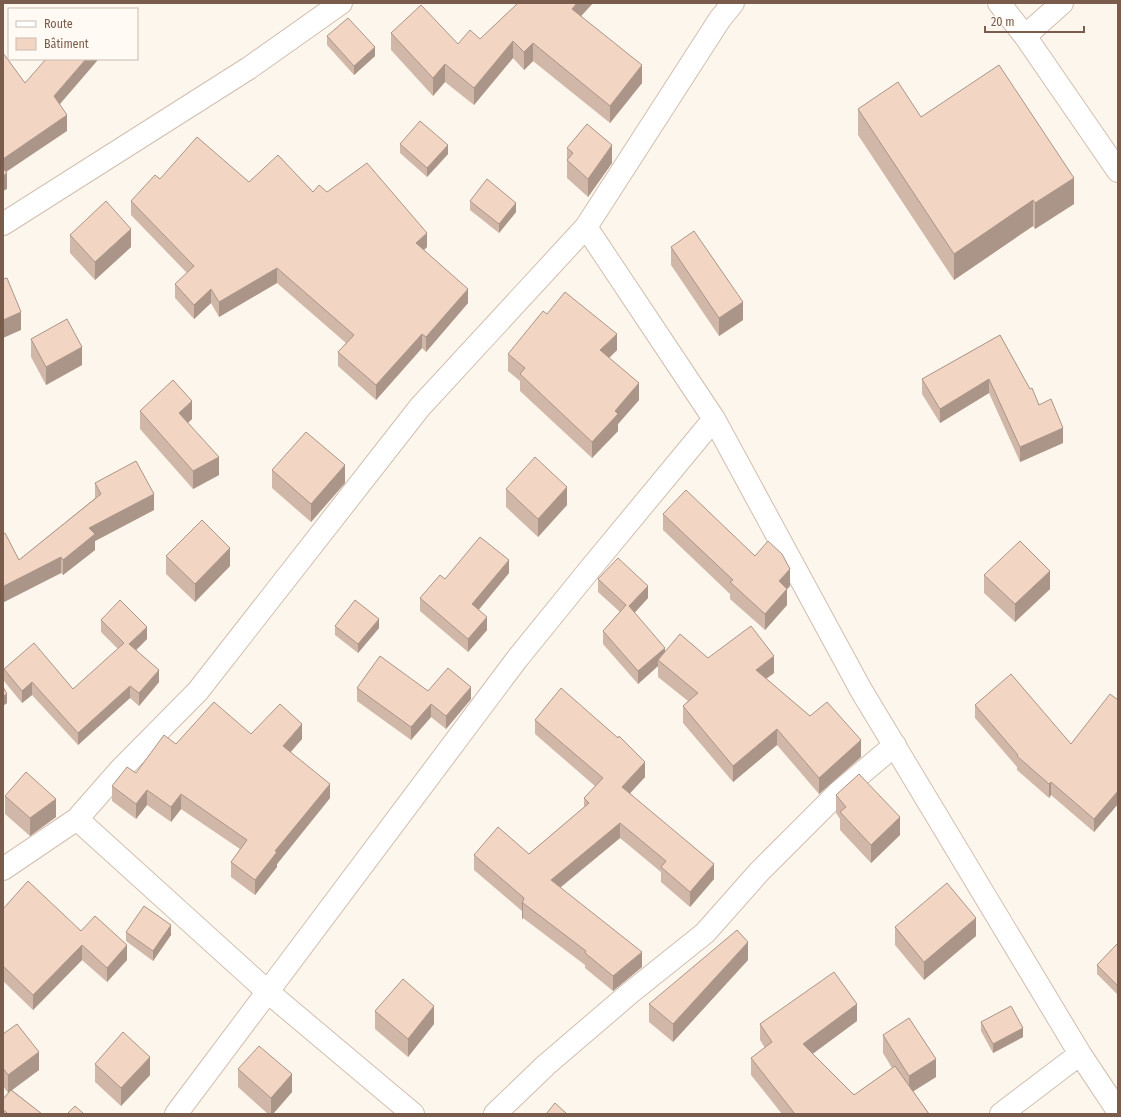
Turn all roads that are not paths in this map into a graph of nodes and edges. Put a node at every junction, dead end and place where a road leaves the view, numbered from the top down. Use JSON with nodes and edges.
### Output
{"nodes":[{"id":1,"x":341,"y":3,"type":"edge"},
{"id":2,"x":733,"y":3,"type":"edge"},
{"id":3,"x":999,"y":3,"type":"edge"},
{"id":4,"x":1062,"y":3,"type":"edge"},
{"id":5,"x":1025,"y":36,"type":"junction"},
{"id":6,"x":1118,"y":171,"type":"edge"},
{"id":7,"x":3,"y":224,"type":"edge"},
{"id":8,"x":586,"y":227,"type":"junction"},
{"id":9,"x":714,"y":419,"type":"junction"},
{"id":10,"x":895,"y":744,"type":"junction"},
{"id":11,"x":77,"y":819,"type":"junction"},
{"id":12,"x":3,"y":870,"type":"edge"},
{"id":13,"x":268,"y":992,"type":"junction"},
{"id":14,"x":1080,"y":1054,"type":"junction"},
{"id":15,"x":1118,"y":1111,"type":"edge"},
{"id":16,"x":176,"y":1114,"type":"edge"},
{"id":17,"x":413,"y":1114,"type":"edge"},
{"id":18,"x":495,"y":1114,"type":"edge"},
{"id":19,"x":1001,"y":1114,"type":"edge"}],
"edges":[{"from":1,"to":7,"type":"street"},
{"from":2,"to":8,"type":"street"},
{"from":3,"to":5,"type":"street"},
{"from":4,"to":5,"type":"street"},
{"from":5,"to":6,"type":"street"},
{"from":8,"to":9,"type":"street"},
{"from":8,"to":11,"type":"street"},
{"from":9,"to":10,"type":"street"},
{"from":9,"to":13,"type":"street"},
{"from":10,"to":14,"type":"street"},
{"from":10,"to":18,"type":"street"},
{"from":11,"to":12,"type":"street"},
{"from":11,"to":13,"type":"street"},
{"from":13,"to":16,"type":"street"},
{"from":13,"to":17,"type":"street"},
{"from":14,"to":15,"type":"street"},
{"from":14,"to":19,"type":"street"}]}
